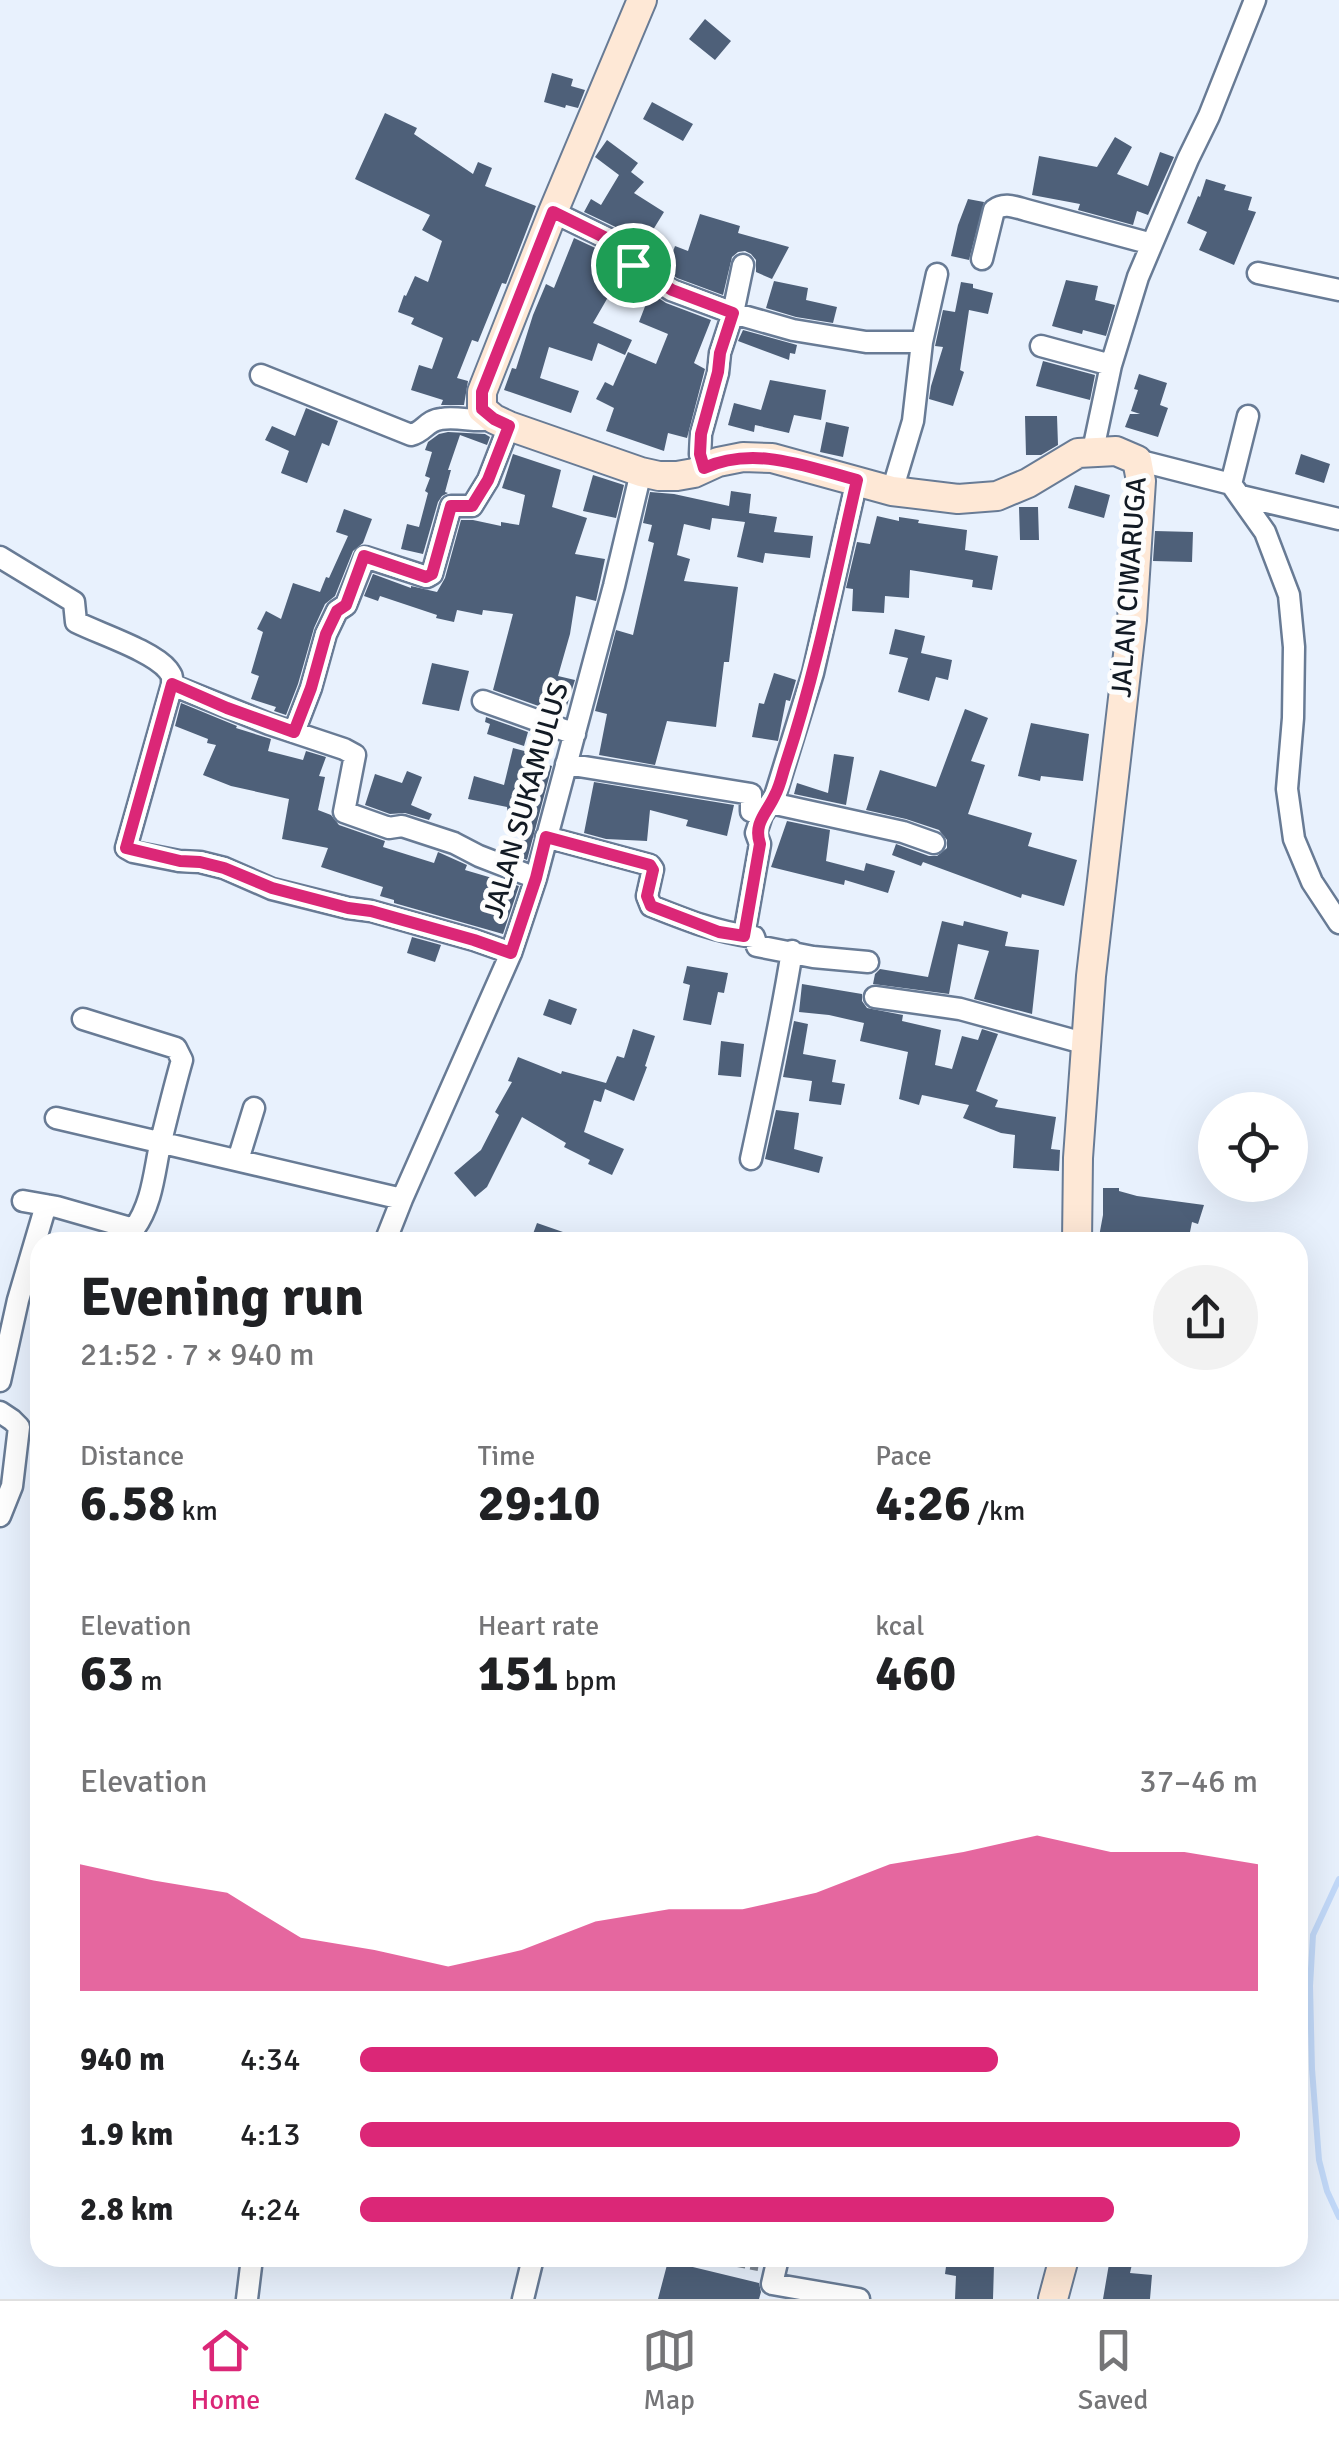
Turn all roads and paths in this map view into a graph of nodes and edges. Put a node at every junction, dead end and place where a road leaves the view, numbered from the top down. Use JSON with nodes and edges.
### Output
{"nodes":[{"id":1,"x":642,"y":0,"type":"edge"},
{"id":2,"x":1255,"y":0,"type":"edge"},
{"id":3,"x":553,"y":212,"type":"junction"},
{"id":4,"x":1152,"y":244,"type":"junction"},
{"id":5,"x":982,"y":259,"type":"dead end"},
{"id":6,"x":742,"y":266,"type":"dead end"},
{"id":7,"x":1258,"y":273,"type":"dead end"},
{"id":8,"x":937,"y":274,"type":"dead end"},
{"id":9,"x":1339,"y":290,"type":"edge"},
{"id":10,"x":733,"y":313,"type":"junction"},
{"id":11,"x":922,"y":342,"type":"junction"},
{"id":12,"x":1041,"y":346,"type":"dead end"},
{"id":13,"x":1111,"y":365,"type":"junction"},
{"id":14,"x":260,"y":375,"type":"dead end"},
{"id":15,"x":1248,"y":416,"type":"dead end"},
{"id":16,"x":501,"y":422,"type":"junction"},
{"id":17,"x":1093,"y":450,"type":"junction"},
{"id":18,"x":1136,"y":460,"type":"junction"},
{"id":19,"x":704,"y":468,"type":"junction"},
{"id":20,"x":641,"y":472,"type":"junction"},
{"id":21,"x":857,"y":480,"type":"junction"},
{"id":22,"x":1236,"y":490,"type":"junction"},
{"id":23,"x":892,"y":491,"type":"junction"},
{"id":24,"x":1338,"y":515,"type":"edge"},
{"id":25,"x":0,"y":557,"type":"edge"},
{"id":26,"x":172,"y":684,"type":"junction"},
{"id":27,"x":483,"y":701,"type":"dead end"},
{"id":28,"x":294,"y":732,"type":"junction"},
{"id":29,"x":575,"y":734,"type":"junction"},
{"id":30,"x":566,"y":764,"type":"junction"},
{"id":31,"x":766,"y":809,"type":"junction"},
{"id":32,"x":546,"y":837,"type":"junction"},
{"id":33,"x":934,"y":843,"type":"dead end"},
{"id":34,"x":536,"y":878,"type":"junction"},
{"id":35,"x":1339,"y":923,"type":"edge"},
{"id":36,"x":744,"y":936,"type":"junction"},
{"id":37,"x":792,"y":951,"type":"junction"},
{"id":38,"x":511,"y":953,"type":"junction"},
{"id":39,"x":868,"y":962,"type":"dead end"},
{"id":40,"x":875,"y":997,"type":"dead end"},
{"id":41,"x":83,"y":1018,"type":"dead end"},
{"id":42,"x":1086,"y":1044,"type":"junction"},
{"id":43,"x":254,"y":1108,"type":"dead end"},
{"id":44,"x":56,"y":1118,"type":"dead end"},
{"id":45,"x":160,"y":1144,"type":"junction"},
{"id":46,"x":751,"y":1159,"type":"dead end"},
{"id":47,"x":238,"y":1160,"type":"junction"},
{"id":48,"x":402,"y":1199,"type":"junction"},
{"id":49,"x":23,"y":1201,"type":"dead end"},
{"id":50,"x":46,"y":1205,"type":"junction"},
{"id":51,"x":38,"y":1232,"type":"edge"},
{"id":52,"x":121,"y":1232,"type":"edge"},
{"id":53,"x":134,"y":1232,"type":"edge"},
{"id":54,"x":389,"y":1232,"type":"edge"},
{"id":55,"x":1077,"y":1232,"type":"edge"},
{"id":56,"x":30,"y":1260,"type":"edge"},
{"id":57,"x":20,"y":1294,"type":"edge"},
{"id":58,"x":0,"y":1382,"type":"edge"},
{"id":59,"x":0,"y":1412,"type":"edge"},
{"id":60,"x":0,"y":1516,"type":"edge"},
{"id":61,"x":251,"y":2267,"type":"edge"},
{"id":62,"x":531,"y":2267,"type":"edge"},
{"id":63,"x":776,"y":2267,"type":"edge"},
{"id":64,"x":1062,"y":2267,"type":"edge"},
{"id":65,"x":246,"y":2299,"type":"edge"},
{"id":66,"x":523,"y":2299,"type":"edge"},
{"id":67,"x":858,"y":2299,"type":"edge"},
{"id":68,"x":1053,"y":2299,"type":"edge"}],
"edges":[{"from":1,"to":3,"type":"street"},
{"from":2,"to":4,"type":"street"},
{"from":3,"to":10,"type":"street"},
{"from":3,"to":16,"type":"street"},
{"from":4,"to":5,"type":"street"},
{"from":4,"to":13,"type":"street"},
{"from":6,"to":10,"type":"street"},
{"from":7,"to":9,"type":"street"},
{"from":8,"to":11,"type":"street"},
{"from":10,"to":11,"type":"street"},
{"from":10,"to":19,"type":"street"},
{"from":11,"to":23,"type":"street"},
{"from":12,"to":13,"type":"street"},
{"from":13,"to":17,"type":"street"},
{"from":14,"to":16,"type":"street"},
{"from":15,"to":22,"type":"street"},
{"from":16,"to":20,"type":"street","name":"JALAN CIWARUGA"},
{"from":16,"to":28,"type":"street"},
{"from":17,"to":18,"type":"street","name":"JALAN CIWARUGA"},
{"from":17,"to":23,"type":"street","name":"JALAN CIWARUGA"},
{"from":18,"to":22,"type":"street"},
{"from":18,"to":42,"type":"street","name":"JALAN CIWARUGA"},
{"from":19,"to":20,"type":"street","name":"JALAN CIWARUGA"},
{"from":19,"to":21,"type":"street","name":"JALAN CIWARUGA"},
{"from":20,"to":29,"type":"street","name":"JALAN SUKAMULUS"},
{"from":21,"to":23,"type":"street","name":"JALAN CIWARUGA"},
{"from":21,"to":31,"type":"street"},
{"from":22,"to":24,"type":"street"},
{"from":22,"to":35,"type":"street"},
{"from":25,"to":26,"type":"street"},
{"from":26,"to":28,"type":"street"},
{"from":26,"to":38,"type":"street"},
{"from":27,"to":29,"type":"street"},
{"from":28,"to":34,"type":"street"},
{"from":29,"to":30,"type":"street","name":"JALAN SUKAMULUS"},
{"from":30,"to":31,"type":"street"},
{"from":30,"to":32,"type":"street","name":"JALAN SUKAMULUS"},
{"from":31,"to":33,"type":"street"},
{"from":31,"to":36,"type":"street"},
{"from":32,"to":34,"type":"street","name":"JALAN SUKAMULUS"},
{"from":32,"to":36,"type":"street"},
{"from":34,"to":38,"type":"street","name":"JALAN SUKAMULUS"},
{"from":36,"to":37,"type":"street"},
{"from":37,"to":39,"type":"street"},
{"from":37,"to":46,"type":"street"},
{"from":38,"to":48,"type":"street","name":"JALAN SUKAMULUS"},
{"from":40,"to":42,"type":"street"},
{"from":41,"to":45,"type":"street"},
{"from":42,"to":55,"type":"street","name":"JALAN CIWARUGA"},
{"from":43,"to":47,"type":"street"},
{"from":44,"to":45,"type":"street"},
{"from":45,"to":47,"type":"street"},
{"from":45,"to":53,"type":"street"},
{"from":47,"to":48,"type":"street"},
{"from":48,"to":54,"type":"street","name":"JALAN SUKAMULUS"},
{"from":49,"to":50,"type":"street"},
{"from":50,"to":51,"type":"street"},
{"from":50,"to":52,"type":"street"},
{"from":56,"to":57,"type":"street"},
{"from":57,"to":58,"type":"street"},
{"from":59,"to":60,"type":"street"},
{"from":61,"to":65,"type":"street"},
{"from":62,"to":66,"type":"street"},
{"from":63,"to":67,"type":"street"},
{"from":64,"to":68,"type":"street"}]}
